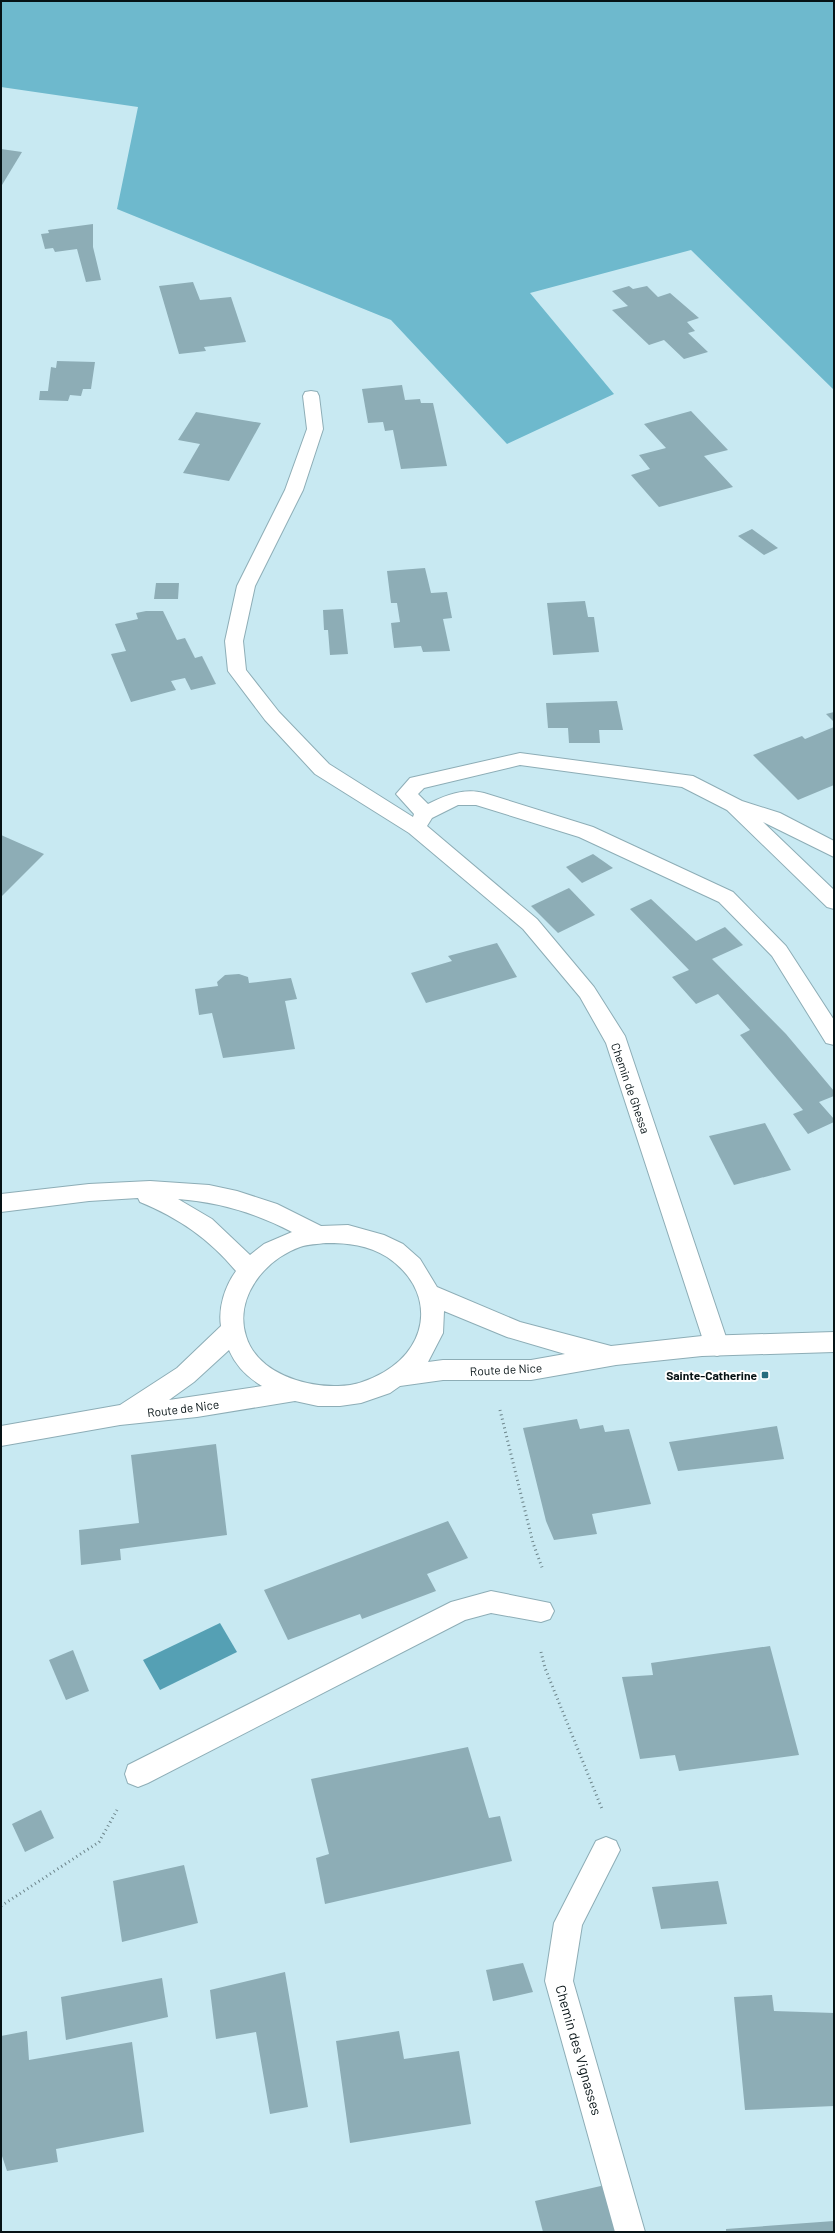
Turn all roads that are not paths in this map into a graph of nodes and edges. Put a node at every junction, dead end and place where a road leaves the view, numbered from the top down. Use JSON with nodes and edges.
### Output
{"nodes":[{"id":1,"x":311,"y":396,"type":"dead end"},
{"id":2,"x":734,"y":805,"type":"junction"},
{"id":3,"x":421,"y":820,"type":"junction"},
{"id":4,"x":834,"y":850,"type":"edge"},
{"id":5,"x":834,"y":902,"type":"edge"},
{"id":6,"x":834,"y":1037,"type":"edge"},
{"id":7,"x":132,"y":1190,"type":"junction"},
{"id":8,"x":1,"y":1203,"type":"edge"},
{"id":9,"x":318,"y":1235,"type":"junction"},
{"id":10,"x":249,"y":1270,"type":"junction"},
{"id":11,"x":431,"y":1294,"type":"junction"},
{"id":12,"x":232,"y":1330,"type":"junction"},
{"id":13,"x":834,"y":1342,"type":"edge"},
{"id":14,"x":717,"y":1346,"type":"junction"},
{"id":15,"x":616,"y":1355,"type":"junction"},
{"id":16,"x":396,"y":1377,"type":"junction"},
{"id":17,"x":294,"y":1391,"type":"junction"},
{"id":18,"x":120,"y":1415,"type":"junction"},
{"id":19,"x":1,"y":1436,"type":"edge"},
{"id":20,"x":541,"y":1612,"type":"dead end"},
{"id":21,"x":138,"y":1774,"type":"road end"},
{"id":22,"x":606,"y":1850,"type":"dead end"},
{"id":23,"x":630,"y":2232,"type":"edge"}],
"edges":[{"from":1,"to":3,"type":"main road"},
{"from":2,"to":3,"type":"main road"},
{"from":2,"to":4,"type":"main road"},
{"from":2,"to":5,"type":"main road"},
{"from":3,"to":6,"type":"main road"},
{"from":3,"to":14,"type":"main road","name":"Chemin de Ghessa"},
{"from":7,"to":8,"type":"main road"},
{"from":7,"to":9,"type":"main road"},
{"from":7,"to":10,"type":"main road"},
{"from":9,"to":10,"type":"main road"},
{"from":9,"to":11,"type":"main road"},
{"from":10,"to":12,"type":"main road"},
{"from":11,"to":15,"type":"main road","name":"Route de Nice"},
{"from":11,"to":16,"type":"main road"},
{"from":12,"to":17,"type":"main road"},
{"from":12,"to":18,"type":"main road","name":"Route de Nice"},
{"from":13,"to":14,"type":"main road","name":"Route de Nice"},
{"from":14,"to":15,"type":"main road","name":"Route de Nice"},
{"from":15,"to":16,"type":"main road","name":"Route de Nice"},
{"from":16,"to":17,"type":"main road"},
{"from":17,"to":18,"type":"main road","name":"Route de Nice"},
{"from":18,"to":19,"type":"main road","name":"Route de Nice"},
{"from":20,"to":21,"type":"main road"},
{"from":22,"to":23,"type":"main road","name":"Chemin des Vignasses"}]}
